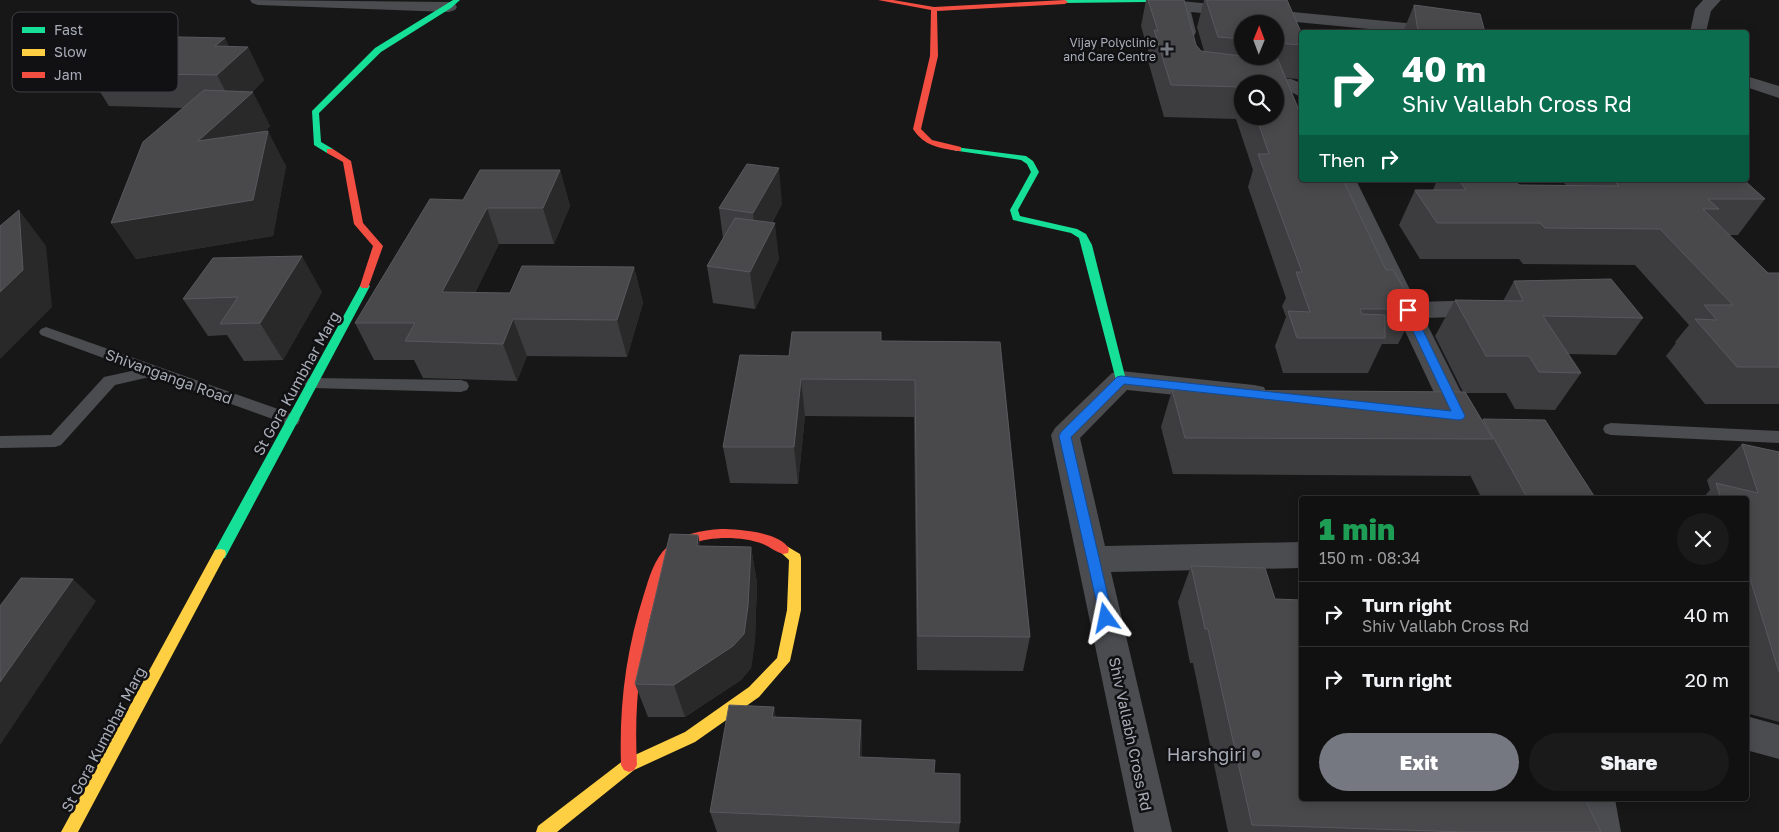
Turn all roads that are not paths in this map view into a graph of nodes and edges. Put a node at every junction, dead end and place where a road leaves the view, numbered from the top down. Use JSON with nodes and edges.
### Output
{"nodes":[{"id":1,"x":258,"y":0,"type":"edge"},
{"id":2,"x":881,"y":0,"type":"edge"},
{"id":3,"x":1288,"y":0,"type":"edge"},
{"id":4,"x":1713,"y":0,"type":"edge"},
{"id":5,"x":453,"y":4,"type":"edge"},
{"id":6,"x":1181,"y":6,"type":"junction"},
{"id":7,"x":934,"y":9,"type":"junction"},
{"id":8,"x":1263,"y":14,"type":"junction"},
{"id":9,"x":1427,"y":30,"type":"edge"},
{"id":10,"x":1698,"y":30,"type":"edge"},
{"id":11,"x":1192,"y":47,"type":"edge"},
{"id":12,"x":1749,"y":82,"type":"edge"},
{"id":13,"x":1284,"y":84,"type":"edge"},
{"id":14,"x":1299,"y":90,"type":"edge"},
{"id":15,"x":1779,"y":92,"type":"edge"},
{"id":16,"x":1346,"y":182,"type":"edge"},
{"id":17,"x":1507,"y":308,"type":"edge"},
{"id":18,"x":1408,"y":310,"type":"junction"},
{"id":19,"x":46,"y":332,"type":"dead end"},
{"id":20,"x":156,"y":372,"type":"junction"},
{"id":21,"x":1121,"y":380,"type":"junction"},
{"id":22,"x":312,"y":383,"type":"junction"},
{"id":23,"x":461,"y":386,"type":"dead end"},
{"id":24,"x":1280,"y":397,"type":"edge"},
{"id":25,"x":1429,"y":413,"type":"edge"},
{"id":26,"x":292,"y":420,"type":"junction"},
{"id":27,"x":1611,"y":429,"type":"dead end"},
{"id":28,"x":1779,"y":437,"type":"edge"},
{"id":29,"x":0,"y":442,"type":"edge"},
{"id":30,"x":1299,"y":556,"type":"edge"},
{"id":31,"x":1093,"y":559,"type":"junction"},
{"id":32,"x":1749,"y":734,"type":"edge"},
{"id":33,"x":1779,"y":742,"type":"edge"},
{"id":34,"x":629,"y":765,"type":"junction"},
{"id":35,"x":1596,"y":801,"type":"edge"},
{"id":36,"x":69,"y":832,"type":"edge"},
{"id":37,"x":544,"y":832,"type":"edge"},
{"id":38,"x":1153,"y":832,"type":"edge"},
{"id":39,"x":1602,"y":832,"type":"edge"}],
"edges":[{"from":1,"to":5,"type":"street"},
{"from":2,"to":7,"type":"street"},
{"from":3,"to":8,"type":"street"},
{"from":4,"to":10,"type":"street"},
{"from":5,"to":22,"type":"street","name":"St Gora Kumbhar Marg"},
{"from":6,"to":7,"type":"street"},
{"from":6,"to":8,"type":"street"},
{"from":6,"to":11,"type":"street"},
{"from":7,"to":21,"type":"street"},
{"from":8,"to":9,"type":"street"},
{"from":12,"to":15,"type":"street"},
{"from":13,"to":14,"type":"street"},
{"from":16,"to":18,"type":"street"},
{"from":17,"to":18,"type":"street"},
{"from":18,"to":25,"type":"street"},
{"from":19,"to":20,"type":"lane","name":"Shivanganga Road"},
{"from":20,"to":26,"type":"lane","name":"Shivanganga Road"},
{"from":20,"to":29,"type":"lane"},
{"from":21,"to":24,"type":"street"},
{"from":21,"to":31,"type":"street","name":"Shiv Vallabh Cross Rd"},
{"from":22,"to":23,"type":"lane"},
{"from":22,"to":26,"type":"street","name":"St Gora Kumbhar Marg"},
{"from":26,"to":36,"type":"street","name":"St Gora Kumbhar Marg"},
{"from":27,"to":28,"type":"lane"},
{"from":30,"to":31,"type":"street"},
{"from":31,"to":38,"type":"street","name":"Shiv Vallabh Cross Rd"},
{"from":32,"to":33,"type":"street"},
{"from":34,"to":34,"type":"street"},
{"from":34,"to":37,"type":"street"},
{"from":35,"to":39,"type":"street"}]}
